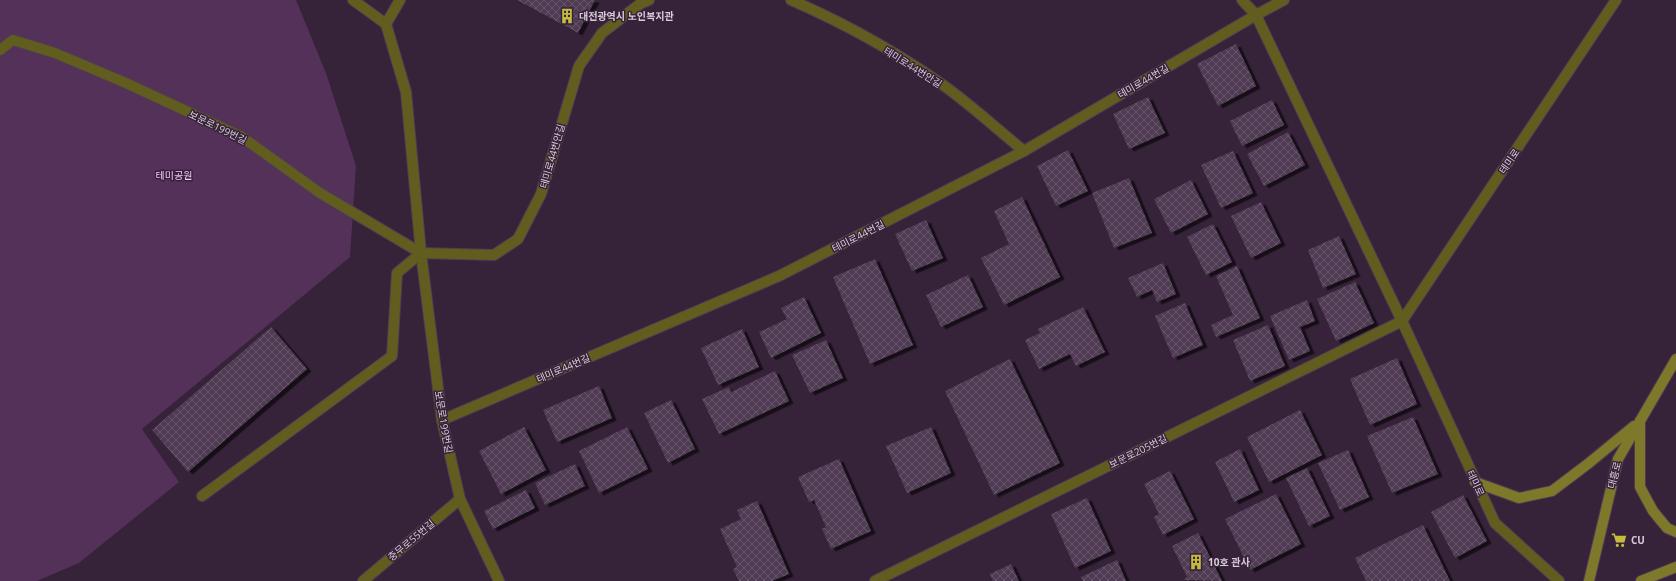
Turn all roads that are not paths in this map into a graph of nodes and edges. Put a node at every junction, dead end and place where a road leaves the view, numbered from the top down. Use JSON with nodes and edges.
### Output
{"nodes":[{"id":1,"x":353,"y":0,"type":"edge"},
{"id":2,"x":400,"y":0,"type":"edge"},
{"id":3,"x":649,"y":0,"type":"edge"},
{"id":4,"x":791,"y":0,"type":"edge"},
{"id":5,"x":1242,"y":0,"type":"edge"},
{"id":6,"x":1284,"y":0,"type":"edge"},
{"id":7,"x":1616,"y":0,"type":"edge"},
{"id":8,"x":1256,"y":14,"type":"junction"},
{"id":9,"x":386,"y":24,"type":"junction"},
{"id":10,"x":0,"y":50,"type":"edge"},
{"id":11,"x":1024,"y":150,"type":"junction"},
{"id":12,"x":422,"y":253,"type":"junction"},
{"id":13,"x":1402,"y":322,"type":"junction"},
{"id":14,"x":1676,"y":359,"type":"edge"},
{"id":15,"x":442,"y":420,"type":"junction"},
{"id":16,"x":1640,"y":421,"type":"junction"},
{"id":17,"x":1475,"y":482,"type":"junction"},
{"id":18,"x":202,"y":496,"type":"dead end"},
{"id":19,"x":460,"y":499,"type":"junction"},
{"id":20,"x":1676,"y":532,"type":"edge"},
{"id":21,"x":1676,"y":567,"type":"edge"},
{"id":22,"x":363,"y":581,"type":"edge"},
{"id":23,"x":499,"y":581,"type":"edge"},
{"id":24,"x":875,"y":581,"type":"edge"},
{"id":25,"x":1559,"y":581,"type":"edge"},
{"id":26,"x":1589,"y":581,"type":"edge"},
{"id":27,"x":1641,"y":581,"type":"edge"}],
"edges":[{"from":1,"to":9,"type":"street"},
{"from":2,"to":9,"type":"street"},
{"from":3,"to":12,"type":"street","name":"테미로44번안길"},
{"from":4,"to":11,"type":"street","name":"테미로44번안길"},
{"from":5,"to":8,"type":"street","name":"테미로"},
{"from":6,"to":8,"type":"street","name":"테미로44번길"},
{"from":7,"to":13,"type":"street","name":"테미로"},
{"from":8,"to":11,"type":"street","name":"테미로44번길"},
{"from":8,"to":13,"type":"street","name":"테미로"},
{"from":9,"to":12,"type":"street","name":"보문로199번길"},
{"from":10,"to":12,"type":"street","name":"보문로199번길"},
{"from":11,"to":15,"type":"street","name":"테미로44번길"},
{"from":12,"to":15,"type":"street","name":"보문로199번길"},
{"from":12,"to":18,"type":"street"},
{"from":13,"to":17,"type":"street","name":"테미로"},
{"from":13,"to":24,"type":"street","name":"보문로205번길"},
{"from":14,"to":16,"type":"main road","name":"대흥로"},
{"from":15,"to":19,"type":"street","name":"보문로199번길"},
{"from":16,"to":17,"type":"main road"},
{"from":16,"to":20,"type":"main road"},
{"from":16,"to":26,"type":"main road","name":"대흥로"},
{"from":17,"to":25,"type":"street","name":"테미로"},
{"from":19,"to":22,"type":"street","name":"충무로55번길"},
{"from":19,"to":23,"type":"street","name":"보문로199번길"},
{"from":21,"to":27,"type":"main road"}]}
